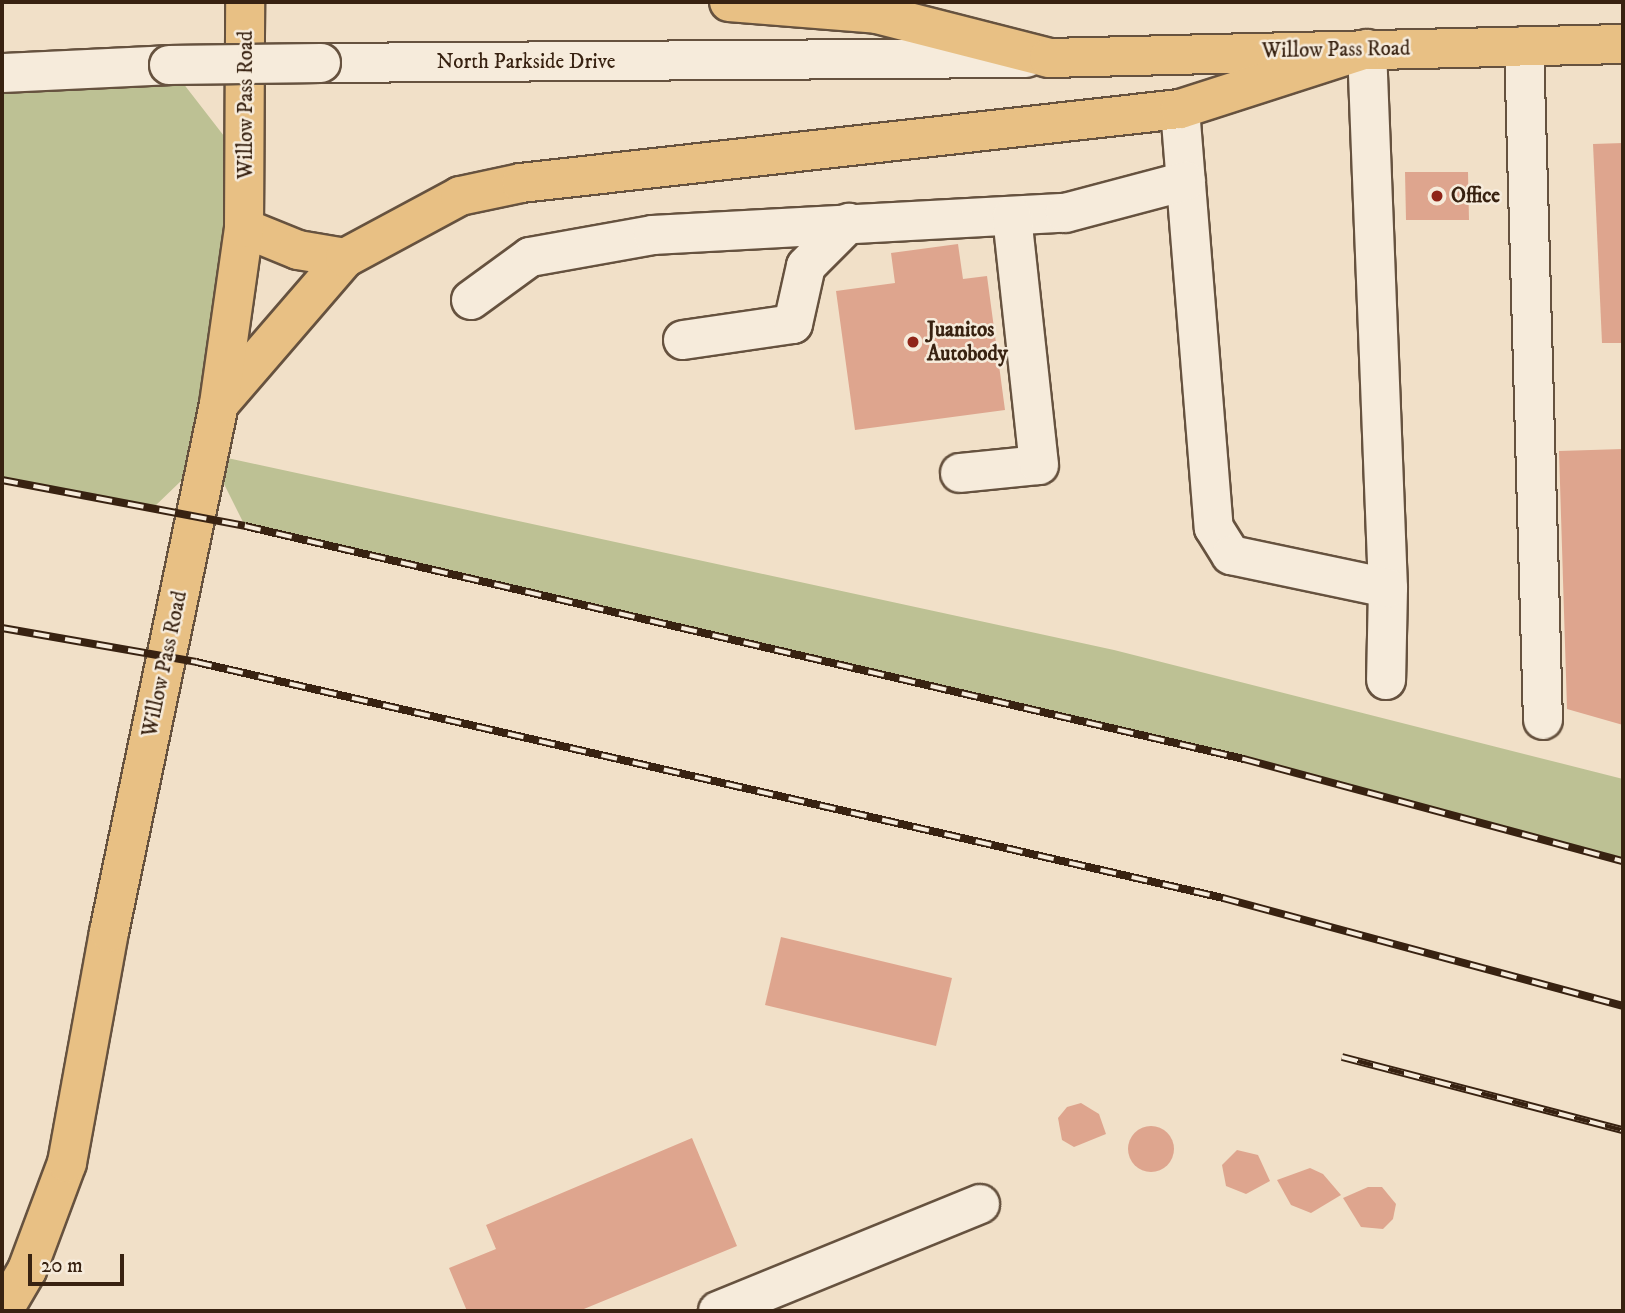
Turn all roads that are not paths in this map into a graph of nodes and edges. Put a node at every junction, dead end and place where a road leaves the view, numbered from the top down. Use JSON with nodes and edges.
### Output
{"nodes":[{"id":1,"x":245,"y":2,"type":"edge"},
{"id":2,"x":729,"y":2,"type":"edge"},
{"id":3,"x":1623,"y":44,"type":"edge"},
{"id":4,"x":1524,"y":47,"type":"junction"},
{"id":5,"x":1367,"y":49,"type":"junction"},
{"id":6,"x":1049,"y":58,"type":"junction"},
{"id":7,"x":2,"y":73,"type":"edge"},
{"id":8,"x":1180,"y":109,"type":"junction"},
{"id":9,"x":1186,"y":181,"type":"junction"},
{"id":10,"x":1012,"y":216,"type":"junction"},
{"id":11,"x":849,"y":223,"type":"junction"},
{"id":12,"x":244,"y":229,"type":"junction"},
{"id":13,"x":345,"y":258,"type":"junction"},
{"id":14,"x":471,"y":300,"type":"dead end"},
{"id":15,"x":684,"y":340,"type":"dead end"},
{"id":16,"x":219,"y":404,"type":"junction"},
{"id":17,"x":960,"y":473,"type":"dead end"},
{"id":18,"x":1388,"y":587,"type":"junction"},
{"id":19,"x":1386,"y":680,"type":"dead end"},
{"id":20,"x":1543,"y":720,"type":"dead end"},
{"id":21,"x":981,"y":1204,"type":"dead end"},
{"id":22,"x":3,"y":1311,"type":"edge"},
{"id":23,"x":718,"y":1311,"type":"edge"}],
"edges":[{"from":1,"to":12,"type":"main road","name":"Willow Pass Road"},
{"from":2,"to":6,"type":"main road","name":"Willow Pass Road"},
{"from":3,"to":4,"type":"main road","name":"Willow Pass Road"},
{"from":4,"to":5,"type":"main road","name":"Willow Pass Road"},
{"from":4,"to":20,"type":"street"},
{"from":5,"to":6,"type":"main road","name":"Willow Pass Road"},
{"from":5,"to":8,"type":"main road"},
{"from":5,"to":18,"type":"street"},
{"from":6,"to":7,"type":"street","name":"North Parkside Drive","bridge":true},
{"from":8,"to":9,"type":"street"},
{"from":8,"to":13,"type":"main road"},
{"from":9,"to":10,"type":"street"},
{"from":9,"to":18,"type":"street"},
{"from":10,"to":11,"type":"street"},
{"from":10,"to":17,"type":"street"},
{"from":11,"to":14,"type":"street"},
{"from":11,"to":15,"type":"street"},
{"from":12,"to":13,"type":"main road"},
{"from":12,"to":16,"type":"main road","name":"Willow Pass Road"},
{"from":13,"to":16,"type":"main road"},
{"from":16,"to":22,"type":"main road","name":"Willow Pass Road"},
{"from":18,"to":19,"type":"street"},
{"from":21,"to":23,"type":"street"}]}
